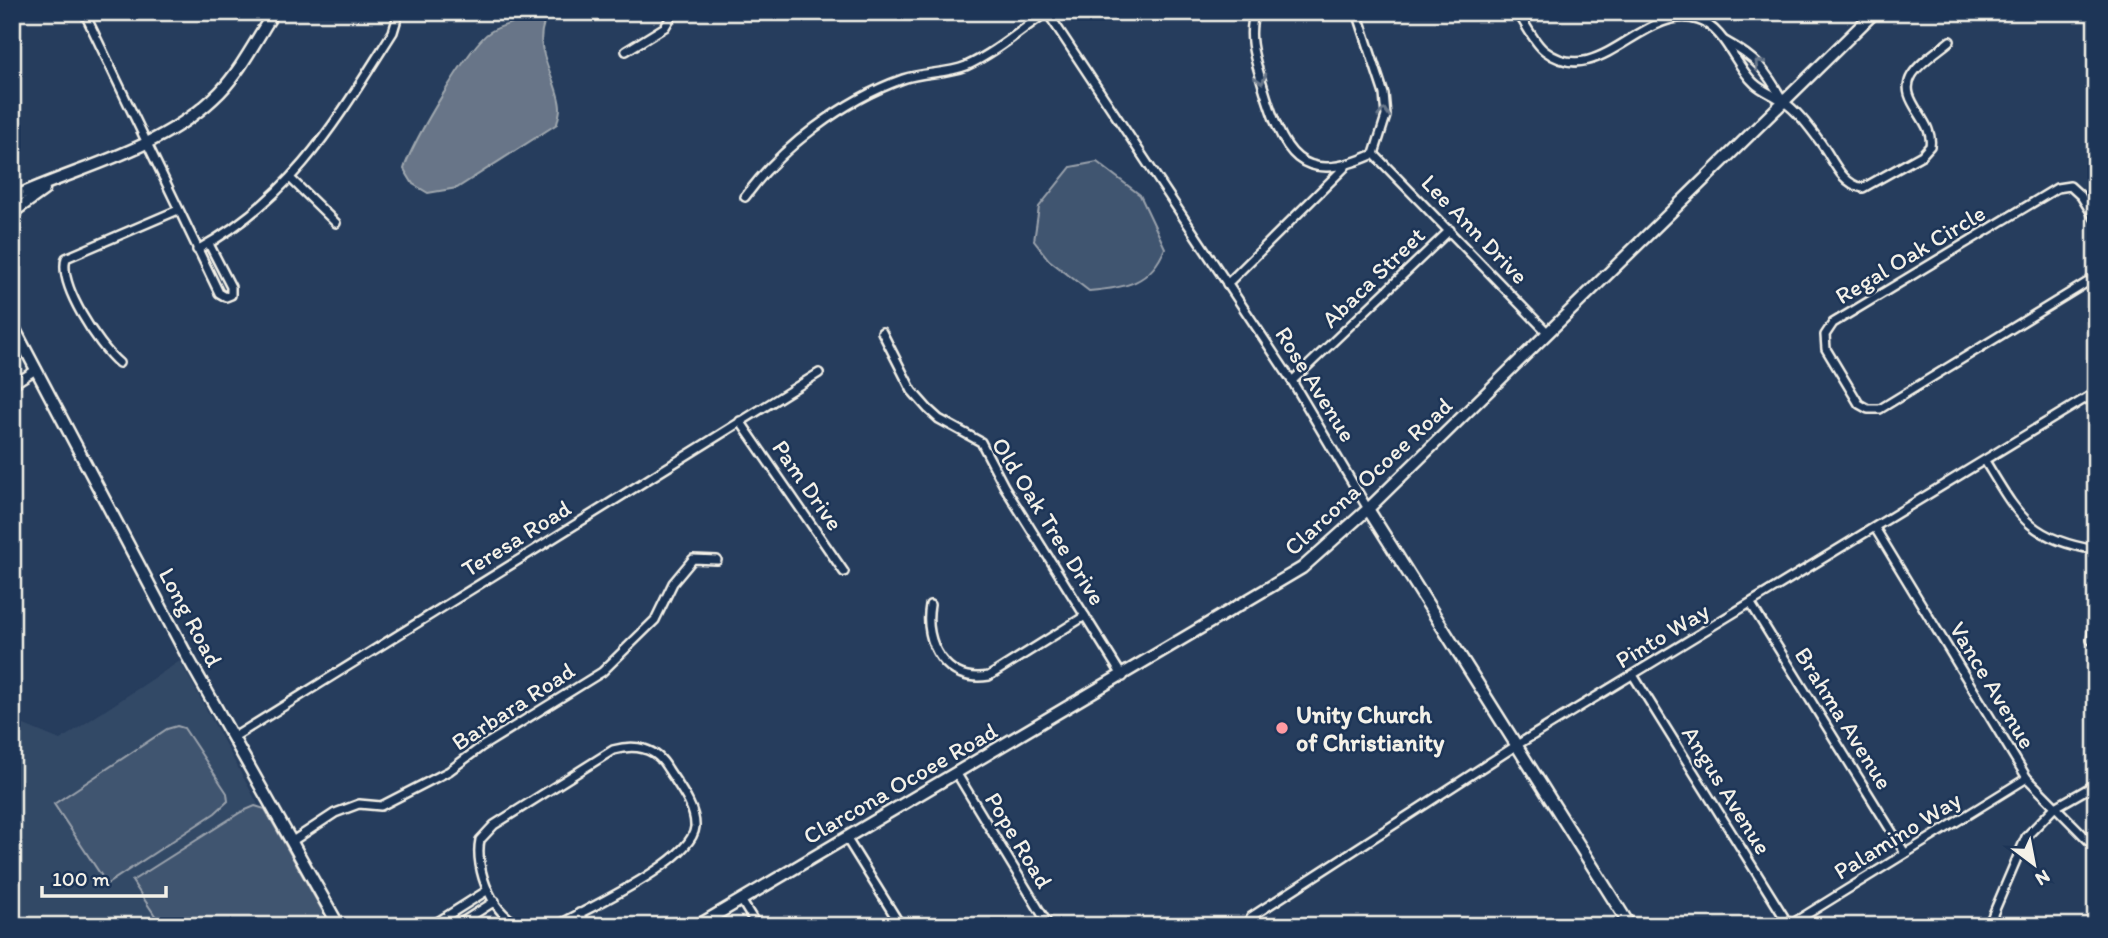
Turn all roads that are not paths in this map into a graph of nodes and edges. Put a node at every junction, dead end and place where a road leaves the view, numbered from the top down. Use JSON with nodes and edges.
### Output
{"nodes":[{"id":1,"x":83,"y":12,"type":"edge"},
{"id":2,"x":274,"y":12,"type":"edge"},
{"id":3,"x":399,"y":12,"type":"edge"},
{"id":4,"x":674,"y":12,"type":"edge"},
{"id":5,"x":1047,"y":12,"type":"edge"},
{"id":6,"x":1255,"y":12,"type":"edge"},
{"id":7,"x":1357,"y":12,"type":"edge"},
{"id":8,"x":1517,"y":12,"type":"edge"},
{"id":9,"x":1875,"y":12,"type":"edge"},
{"id":10,"x":1700,"y":16,"type":"edge"},
{"id":11,"x":1722,"y":39,"type":"junction"},
{"id":12,"x":1950,"y":41,"type":"dead end"},
{"id":13,"x":626,"y":51,"type":"dead end"},
{"id":14,"x":1784,"y":102,"type":"junction"},
{"id":15,"x":146,"y":145,"type":"junction"},
{"id":16,"x":1374,"y":154,"type":"junction"},
{"id":17,"x":1345,"y":167,"type":"junction"},
{"id":18,"x":291,"y":179,"type":"junction"},
{"id":19,"x":53,"y":184,"type":"junction"},
{"id":20,"x":745,"y":197,"type":"dead end"},
{"id":21,"x":12,"y":198,"type":"edge"},
{"id":22,"x":178,"y":210,"type":"junction"},
{"id":23,"x":12,"y":213,"type":"edge"},
{"id":24,"x":2096,"y":220,"type":"edge"},
{"id":25,"x":336,"y":223,"type":"dead end"},
{"id":26,"x":1450,"y":230,"type":"junction"},
{"id":27,"x":209,"y":244,"type":"junction"},
{"id":28,"x":197,"y":250,"type":"junction"},
{"id":29,"x":2096,"y":277,"type":"edge"},
{"id":30,"x":1227,"y":284,"type":"junction"},
{"id":31,"x":12,"y":324,"type":"edge"},
{"id":32,"x":882,"y":331,"type":"dead end"},
{"id":33,"x":1547,"y":332,"type":"junction"},
{"id":34,"x":118,"y":363,"type":"dead end"},
{"id":35,"x":37,"y":369,"type":"junction"},
{"id":36,"x":819,"y":373,"type":"dead end"},
{"id":37,"x":1292,"y":381,"type":"junction"},
{"id":38,"x":12,"y":385,"type":"edge"},
{"id":39,"x":2096,"y":392,"type":"edge"},
{"id":40,"x":740,"y":421,"type":"junction"},
{"id":41,"x":1985,"y":461,"type":"junction"},
{"id":42,"x":1368,"y":509,"type":"junction"},
{"id":43,"x":1875,"y":528,"type":"junction"},
{"id":44,"x":2096,"y":550,"type":"edge"},
{"id":45,"x":717,"y":561,"type":"dead end"},
{"id":46,"x":844,"y":572,"type":"dead end"},
{"id":47,"x":1751,"y":604,"type":"junction"},
{"id":48,"x":930,"y":605,"type":"dead end"},
{"id":49,"x":2096,"y":610,"type":"edge"},
{"id":50,"x":1085,"y":616,"type":"junction"},
{"id":51,"x":2091,"y":640,"type":"dead end"},
{"id":52,"x":1633,"y":675,"type":"junction"},
{"id":53,"x":1123,"y":677,"type":"junction"},
{"id":54,"x":234,"y":737,"type":"junction"},
{"id":55,"x":1517,"y":745,"type":"junction"},
{"id":56,"x":957,"y":774,"type":"junction"},
{"id":57,"x":2027,"y":778,"type":"junction"},
{"id":58,"x":2096,"y":784,"type":"edge"},
{"id":59,"x":2054,"y":808,"type":"junction"},
{"id":60,"x":847,"y":839,"type":"junction"},
{"id":61,"x":292,"y":842,"type":"junction"},
{"id":62,"x":2096,"y":848,"type":"edge"},
{"id":63,"x":1905,"y":853,"type":"junction"},
{"id":64,"x":488,"y":890,"type":"junction"},
{"id":65,"x":741,"y":900,"type":"junction"},
{"id":66,"x":495,"y":901,"type":"junction"},
{"id":67,"x":579,"y":914,"type":"junction"},
{"id":68,"x":1251,"y":917,"type":"dead end"},
{"id":69,"x":340,"y":926,"type":"edge"},
{"id":70,"x":431,"y":926,"type":"edge"},
{"id":71,"x":456,"y":926,"type":"edge"},
{"id":72,"x":526,"y":926,"type":"edge"},
{"id":73,"x":550,"y":926,"type":"edge"},
{"id":74,"x":586,"y":926,"type":"edge"},
{"id":75,"x":697,"y":926,"type":"edge"},
{"id":76,"x":757,"y":926,"type":"edge"},
{"id":77,"x":901,"y":926,"type":"edge"},
{"id":78,"x":1049,"y":926,"type":"edge"},
{"id":79,"x":1630,"y":926,"type":"edge"},
{"id":80,"x":1789,"y":926,"type":"edge"},
{"id":81,"x":1988,"y":926,"type":"edge"}],
"edges":[{"from":1,"to":15,"type":"street"},
{"from":2,"to":15,"type":"street"},
{"from":3,"to":18,"type":"street"},
{"from":4,"to":13,"type":"street"},
{"from":5,"to":20,"type":"street"},
{"from":5,"to":30,"type":"street","name":"Rose Avenue"},
{"from":6,"to":17,"type":"street","one_way":true},
{"from":16,"to":7,"type":"street","one_way":true},
{"from":8,"to":10,"type":"street"},
{"from":9,"to":14,"type":"street","name":"Clarcona Ocoee Road"},
{"from":10,"to":11,"type":"street"},
{"from":11,"to":14,"type":"street"},
{"from":14,"to":11,"type":"street","one_way":true},
{"from":12,"to":14,"type":"street"},
{"from":14,"to":33,"type":"street","name":"Clarcona Ocoee Road"},
{"from":15,"to":19,"type":"street"},
{"from":15,"to":22,"type":"street"},
{"from":16,"to":17,"type":"street"},
{"from":16,"to":26,"type":"street","name":"Lee Ann Drive"},
{"from":17,"to":30,"type":"street"},
{"from":18,"to":25,"type":"street"},
{"from":18,"to":27,"type":"street"},
{"from":19,"to":21,"type":"street"},
{"from":19,"to":23,"type":"street"},
{"from":22,"to":28,"type":"street"},
{"from":22,"to":34,"type":"street"},
{"from":24,"to":29,"type":"street","name":"Regal Oak Circle"},
{"from":26,"to":33,"type":"street","name":"Lee Ann Drive"},
{"from":26,"to":37,"type":"street","name":"Abaca Street"},
{"from":27,"to":28,"type":"street"},
{"from":27,"to":28,"type":"street"},
{"from":30,"to":37,"type":"street","name":"Rose Avenue"},
{"from":31,"to":35,"type":"street","name":"Long Road"},
{"from":32,"to":50,"type":"street","name":"Old Oak Tree Drive"},
{"from":33,"to":42,"type":"street","name":"Clarcona Ocoee Road"},
{"from":35,"to":38,"type":"street"},
{"from":35,"to":54,"type":"street","name":"Long Road"},
{"from":36,"to":40,"type":"street","name":"Teresa Road"},
{"from":37,"to":42,"type":"street","name":"Rose Avenue"},
{"from":39,"to":41,"type":"street","name":"Pinto Way"},
{"from":40,"to":46,"type":"street","name":"Pam Drive"},
{"from":40,"to":54,"type":"street","name":"Teresa Road"},
{"from":41,"to":43,"type":"street","name":"Pinto Way"},
{"from":41,"to":44,"type":"street"},
{"from":42,"to":53,"type":"street","name":"Clarcona Ocoee Road"},
{"from":42,"to":55,"type":"street","name":"Rose Avenue"},
{"from":43,"to":47,"type":"street","name":"Pinto Way"},
{"from":43,"to":57,"type":"street","name":"Vance Avenue"},
{"from":45,"to":61,"type":"street","name":"Barbara Road"},
{"from":47,"to":52,"type":"street","name":"Pinto Way"},
{"from":47,"to":63,"type":"street","name":"Brahma Avenue"},
{"from":48,"to":50,"type":"street"},
{"from":49,"to":51,"type":"street"},
{"from":50,"to":53,"type":"street","name":"Old Oak Tree Drive"},
{"from":52,"to":55,"type":"street","name":"Pinto Way"},
{"from":52,"to":80,"type":"street","name":"Angus Avenue"},
{"from":53,"to":56,"type":"street","name":"Clarcona Ocoee Road"},
{"from":54,"to":61,"type":"street","name":"Long Road"},
{"from":55,"to":68,"type":"street","name":"Pinto Way"},
{"from":55,"to":79,"type":"street","name":"Rose Avenue"},
{"from":56,"to":60,"type":"street","name":"Clarcona Ocoee Road"},
{"from":56,"to":78,"type":"street","name":"Pope Road"},
{"from":57,"to":59,"type":"street","name":"Vance Avenue"},
{"from":57,"to":63,"type":"street","name":"Palamino Way"},
{"from":58,"to":59,"type":"street"},
{"from":59,"to":62,"type":"street","name":"Vance Avenue"},
{"from":59,"to":81,"type":"street"},
{"from":60,"to":65,"type":"street","name":"Clarcona Ocoee Road"},
{"from":60,"to":77,"type":"street"},
{"from":61,"to":69,"type":"street","name":"Long Road"},
{"from":63,"to":80,"type":"street","name":"Palamino Way"},
{"from":64,"to":66,"type":"street"},
{"from":64,"to":67,"type":"street"},
{"from":64,"to":70,"type":"street"},
{"from":65,"to":75,"type":"street","name":"Clarcona Ocoee Road"},
{"from":65,"to":76,"type":"street"},
{"from":66,"to":71,"type":"street"},
{"from":66,"to":72,"type":"street"},
{"from":67,"to":73,"type":"street"},
{"from":67,"to":74,"type":"street"}]}
